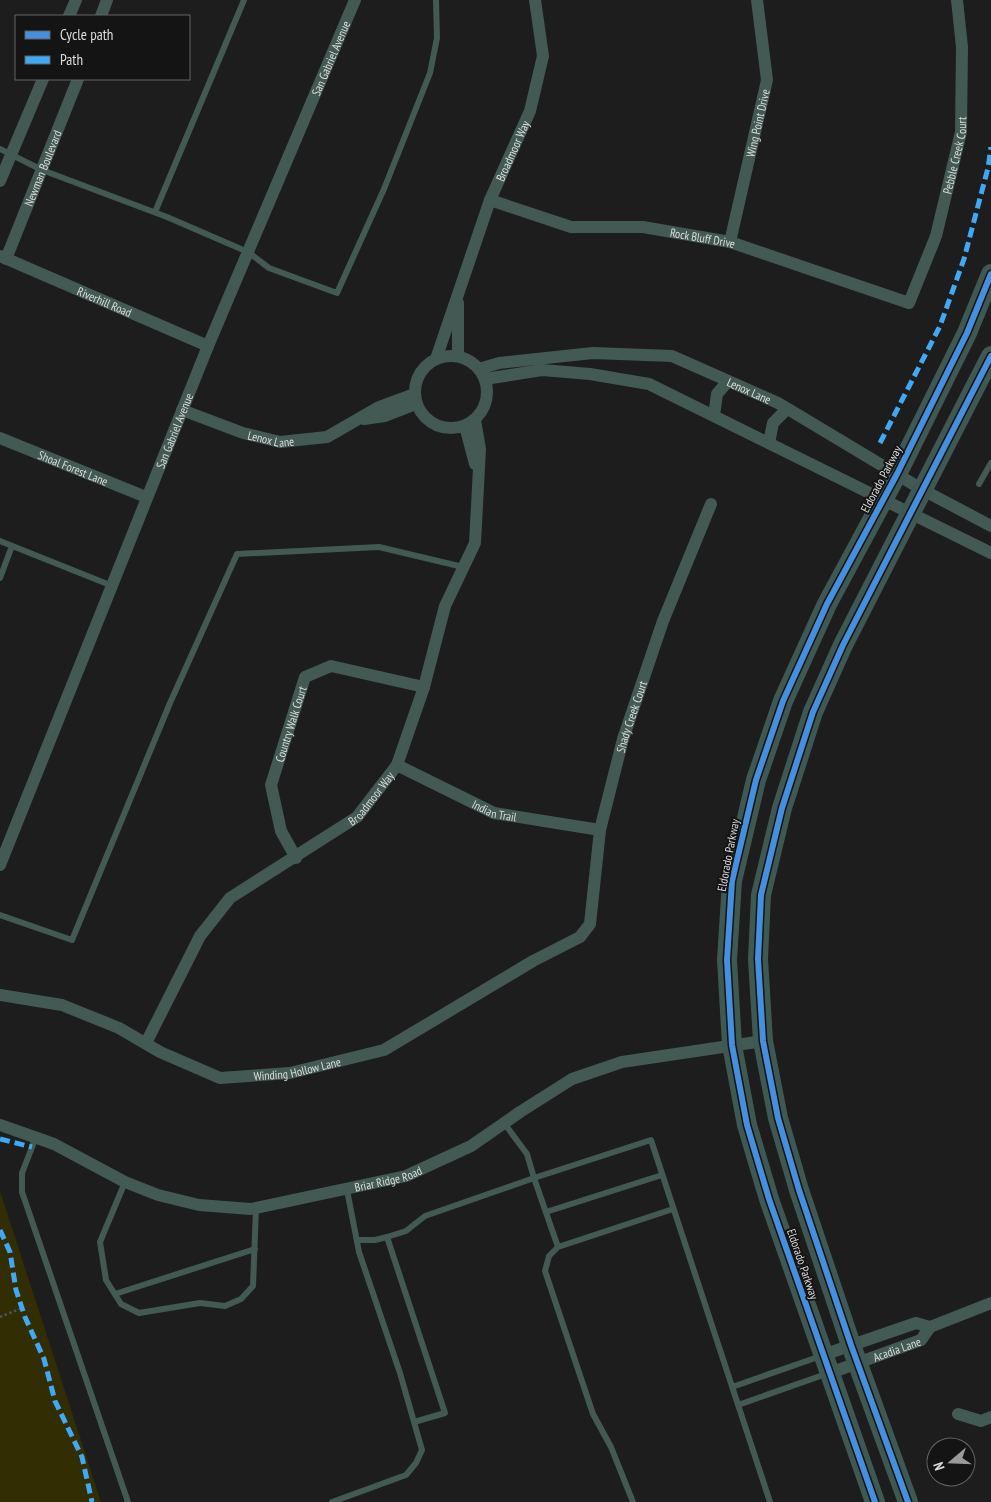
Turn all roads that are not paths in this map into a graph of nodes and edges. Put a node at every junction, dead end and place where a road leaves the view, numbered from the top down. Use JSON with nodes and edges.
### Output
{"nodes":[{"id":1,"x":76,"y":0,"type":"edge"},
{"id":2,"x":107,"y":0,"type":"edge"},
{"id":3,"x":244,"y":0,"type":"edge"},
{"id":4,"x":355,"y":0,"type":"edge"},
{"id":5,"x":436,"y":0,"type":"edge"},
{"id":6,"x":535,"y":0,"type":"edge"},
{"id":7,"x":757,"y":0,"type":"edge"},
{"id":8,"x":957,"y":0,"type":"edge"},
{"id":9,"x":69,"y":15,"type":"edge"},
{"id":10,"x":101,"y":15,"type":"edge"},
{"id":11,"x":42,"y":80,"type":"edge"},
{"id":12,"x":78,"y":80,"type":"edge"},
{"id":13,"x":5,"y":152,"type":"edge"},
{"id":14,"x":42,"y":170,"type":"junction"},
{"id":15,"x":0,"y":181,"type":"edge"},
{"id":16,"x":490,"y":200,"type":"junction"},
{"id":17,"x":155,"y":212,"type":"junction"},
{"id":18,"x":730,"y":242,"type":"junction"},
{"id":19,"x":248,"y":252,"type":"junction"},
{"id":20,"x":3,"y":257,"type":"edge"},
{"id":21,"x":991,"y":274,"type":"edge"},
{"id":22,"x":458,"y":296,"type":"junction"},
{"id":23,"x":909,"y":304,"type":"joint"},
{"id":24,"x":208,"y":346,"type":"junction"},
{"id":25,"x":458,"y":356,"type":"junction"},
{"id":26,"x":991,"y":356,"type":"edge"},
{"id":27,"x":436,"y":359,"type":"junction"},
{"id":28,"x":482,"y":374,"type":"junction"},
{"id":29,"x":728,"y":381,"type":"junction"},
{"id":30,"x":415,"y":399,"type":"junction"},
{"id":31,"x":787,"y":409,"type":"junction"},
{"id":32,"x":182,"y":410,"type":"junction"},
{"id":33,"x":714,"y":416,"type":"junction"},
{"id":34,"x":470,"y":423,"type":"junction"},
{"id":35,"x":0,"y":438,"type":"edge"},
{"id":36,"x":769,"y":443,"type":"junction"},
{"id":37,"x":991,"y":463,"type":"edge"},
{"id":38,"x":897,"y":474,"type":"junction"},
{"id":39,"x":979,"y":484,"type":"dead end"},
{"id":40,"x":923,"y":490,"type":"junction"},
{"id":41,"x":146,"y":497,"type":"junction"},
{"id":42,"x":884,"y":500,"type":"junction"},
{"id":43,"x":711,"y":504,"type":"dead end"},
{"id":44,"x":912,"y":514,"type":"junction"},
{"id":45,"x":991,"y":526,"type":"edge"},
{"id":46,"x":0,"y":541,"type":"edge"},
{"id":47,"x":12,"y":546,"type":"junction"},
{"id":48,"x":991,"y":553,"type":"edge"},
{"id":49,"x":464,"y":568,"type":"junction"},
{"id":50,"x":0,"y":578,"type":"edge"},
{"id":51,"x":110,"y":585,"type":"junction"},
{"id":52,"x":424,"y":687,"type":"junction"},
{"id":53,"x":397,"y":765,"type":"junction"},
{"id":54,"x":600,"y":830,"type":"junction"},
{"id":55,"x":296,"y":858,"type":"junction"},
{"id":56,"x":0,"y":865,"type":"edge"},
{"id":57,"x":0,"y":915,"type":"edge"},
{"id":58,"x":580,"y":937,"type":"joint"},
{"id":59,"x":0,"y":995,"type":"edge"},
{"id":60,"x":763,"y":1041,"type":"junction"},
{"id":61,"x":146,"y":1043,"type":"junction"},
{"id":62,"x":732,"y":1046,"type":"junction"},
{"id":63,"x":504,"y":1123,"type":"junction"},
{"id":64,"x":0,"y":1125,"type":"edge"},
{"id":65,"x":36,"y":1137,"type":"junction"},
{"id":66,"x":662,"y":1174,"type":"junction"},
{"id":67,"x":534,"y":1178,"type":"junction"},
{"id":68,"x":125,"y":1182,"type":"junction"},
{"id":69,"x":347,"y":1190,"type":"junction"},
{"id":70,"x":256,"y":1208,"type":"junction"},
{"id":71,"x":674,"y":1209,"type":"junction"},
{"id":72,"x":546,"y":1212,"type":"junction"},
{"id":73,"x":808,"y":1214,"type":"junction"},
{"id":74,"x":778,"y":1224,"type":"junction"},
{"id":75,"x":388,"y":1237,"type":"junction"},
{"id":76,"x":357,"y":1240,"type":"junction"},
{"id":77,"x":558,"y":1247,"type":"junction"},
{"id":78,"x":255,"y":1249,"type":"junction"},
{"id":79,"x":115,"y":1294,"type":"junction"},
{"id":80,"x":991,"y":1303,"type":"edge"},
{"id":81,"x":930,"y":1327,"type":"junction"},
{"id":82,"x":855,"y":1354,"type":"junction"},
{"id":83,"x":826,"y":1364,"type":"junction"},
{"id":84,"x":732,"y":1387,"type":"junction"},
{"id":85,"x":738,"y":1405,"type":"junction"},
{"id":86,"x":958,"y":1414,"type":"dead end"},
{"id":87,"x":991,"y":1418,"type":"edge"},
{"id":88,"x":414,"y":1422,"type":"junction"},
{"id":89,"x":128,"y":1502,"type":"edge"},
{"id":90,"x":332,"y":1502,"type":"edge"},
{"id":91,"x":633,"y":1502,"type":"edge"},
{"id":92,"x":770,"y":1502,"type":"edge"},
{"id":93,"x":874,"y":1502,"type":"edge"},
{"id":94,"x":908,"y":1502,"type":"edge"}],
"edges":[{"from":1,"to":9,"type":"street"},
{"from":2,"to":10,"type":"street"},
{"from":3,"to":17,"type":"lane"},
{"from":4,"to":19,"type":"street","name":"San Gabriel Avenue"},
{"from":5,"to":19,"type":"lane"},
{"from":6,"to":16,"type":"street","name":"Broadmoor Way"},
{"from":7,"to":18,"type":"street","name":"Wing Point Drive"},
{"from":8,"to":23,"type":"street","name":"Pebble Creek Court"},
{"from":11,"to":13,"type":"street"},
{"from":12,"to":14,"type":"street","name":"Newman Boulevard"},
{"from":13,"to":14,"type":"lane"},
{"from":13,"to":15,"type":"street"},
{"from":14,"to":17,"type":"lane"},
{"from":14,"to":20,"type":"street","name":"Newman Boulevard"},
{"from":16,"to":18,"type":"street","name":"Rock Bluff Drive"},
{"from":16,"to":22,"type":"street","name":"Broadmoor Way"},
{"from":17,"to":19,"type":"lane"},
{"from":18,"to":23,"type":"street","name":"Rock Bluff Drive"},
{"from":19,"to":24,"type":"street","name":"San Gabriel Avenue"},
{"from":20,"to":24,"type":"street","name":"Riverhill Road"},
{"from":21,"to":38,"type":"main road","name":"Eldorado Parkway"},
{"from":22,"to":25,"type":"street","name":"Broadmoor Way"},
{"from":22,"to":27,"type":"street","name":"Broadmoor Way"},
{"from":24,"to":32,"type":"street","name":"San Gabriel Avenue"},
{"from":25,"to":27,"type":"street"},
{"from":25,"to":28,"type":"street"},
{"from":26,"to":40,"type":"main road","name":"Eldorado Parkway"},
{"from":27,"to":30,"type":"street"},
{"from":28,"to":29,"type":"street","name":"Lenox Lane"},
{"from":28,"to":33,"type":"street"},
{"from":28,"to":34,"type":"street"},
{"from":29,"to":31,"type":"street","name":"Lenox Lane"},
{"from":29,"to":33,"type":"street"},
{"from":30,"to":32,"type":"street","name":"Lenox Lane"},
{"from":30,"to":34,"type":"street"},
{"from":31,"to":36,"type":"street"},
{"from":31,"to":38,"type":"street","name":"Lenox Lane"},
{"from":32,"to":41,"type":"street","name":"San Gabriel Avenue"},
{"from":33,"to":36,"type":"street"},
{"from":34,"to":49,"type":"street","name":"Broadmoor Way"},
{"from":35,"to":41,"type":"street","name":"Shoal Forest Lane"},
{"from":36,"to":42,"type":"street"},
{"from":37,"to":39,"type":"lane"},
{"from":38,"to":40,"type":"street","name":"Lenox Lane"},
{"from":38,"to":42,"type":"main road","name":"Eldorado Parkway"},
{"from":40,"to":44,"type":"main road","name":"Eldorado Parkway"},
{"from":40,"to":45,"type":"street","name":"Lenox Lane"},
{"from":41,"to":51,"type":"street","name":"San Gabriel Avenue"},
{"from":42,"to":44,"type":"street"},
{"from":42,"to":62,"type":"main road","name":"Eldorado Parkway"},
{"from":43,"to":54,"type":"street","name":"Shady Creek Court"},
{"from":44,"to":48,"type":"street"},
{"from":44,"to":60,"type":"main road","name":"Eldorado Parkway"},
{"from":46,"to":47,"type":"lane"},
{"from":47,"to":50,"type":"lane"},
{"from":47,"to":51,"type":"lane"},
{"from":49,"to":52,"type":"street","name":"Broadmoor Way"},
{"from":49,"to":57,"type":"lane"},
{"from":51,"to":56,"type":"street","name":"San Gabriel Avenue"},
{"from":52,"to":53,"type":"street","name":"Broadmoor Way"},
{"from":52,"to":55,"type":"street","name":"Country Walk Court"},
{"from":53,"to":54,"type":"street","name":"Indian Trail"},
{"from":53,"to":55,"type":"street","name":"Broadmoor Way"},
{"from":54,"to":58,"type":"street","name":"Shady Creek Court"},
{"from":55,"to":61,"type":"street","name":"Broadmoor Way"},
{"from":58,"to":61,"type":"street","name":"Winding Hollow Lane"},
{"from":59,"to":61,"type":"street","name":"Winding Hollow Lane"},
{"from":60,"to":62,"type":"street","name":"Briar Ridge Road"},
{"from":60,"to":73,"type":"main road","name":"Eldorado Parkway"},
{"from":62,"to":63,"type":"street","name":"Briar Ridge Road"},
{"from":62,"to":74,"type":"main road","name":"Eldorado Parkway"},
{"from":63,"to":67,"type":"lane"},
{"from":63,"to":69,"type":"street","name":"Briar Ridge Road"},
{"from":64,"to":65,"type":"street","name":"Briar Ridge Road"},
{"from":65,"to":68,"type":"street","name":"Briar Ridge Road"},
{"from":65,"to":89,"type":"lane"},
{"from":66,"to":67,"type":"lane"},
{"from":66,"to":71,"type":"lane"},
{"from":66,"to":72,"type":"lane"},
{"from":67,"to":72,"type":"lane"},
{"from":67,"to":75,"type":"lane"},
{"from":68,"to":70,"type":"street","name":"Briar Ridge Road"},
{"from":68,"to":79,"type":"lane"},
{"from":69,"to":70,"type":"street","name":"Briar Ridge Road"},
{"from":69,"to":76,"type":"lane"},
{"from":70,"to":78,"type":"lane"},
{"from":71,"to":77,"type":"lane"},
{"from":71,"to":84,"type":"lane"},
{"from":72,"to":77,"type":"lane"},
{"from":73,"to":74,"type":"main road"},
{"from":73,"to":82,"type":"main road","name":"Eldorado Parkway"},
{"from":74,"to":83,"type":"main road","name":"Eldorado Parkway"},
{"from":75,"to":76,"type":"lane"},
{"from":75,"to":88,"type":"lane"},
{"from":76,"to":88,"type":"lane"},
{"from":77,"to":91,"type":"lane"},
{"from":78,"to":79,"type":"lane"},
{"from":78,"to":79,"type":"lane"},
{"from":80,"to":81,"type":"street","name":"Acadia Lane"},
{"from":81,"to":82,"type":"street","name":"Acadia Lane"},
{"from":81,"to":82,"type":"street","name":"Acadia Lane"},
{"from":82,"to":83,"type":"street","name":"Acadia Lane"},
{"from":82,"to":83,"type":"street","name":"Acadia Lane"},
{"from":82,"to":94,"type":"main road","name":"Eldorado Parkway"},
{"from":83,"to":84,"type":"lane"},
{"from":83,"to":85,"type":"lane"},
{"from":83,"to":93,"type":"main road","name":"Eldorado Parkway"},
{"from":84,"to":85,"type":"lane"},
{"from":85,"to":92,"type":"lane"},
{"from":86,"to":87,"type":"street"},
{"from":88,"to":90,"type":"lane"}]}
